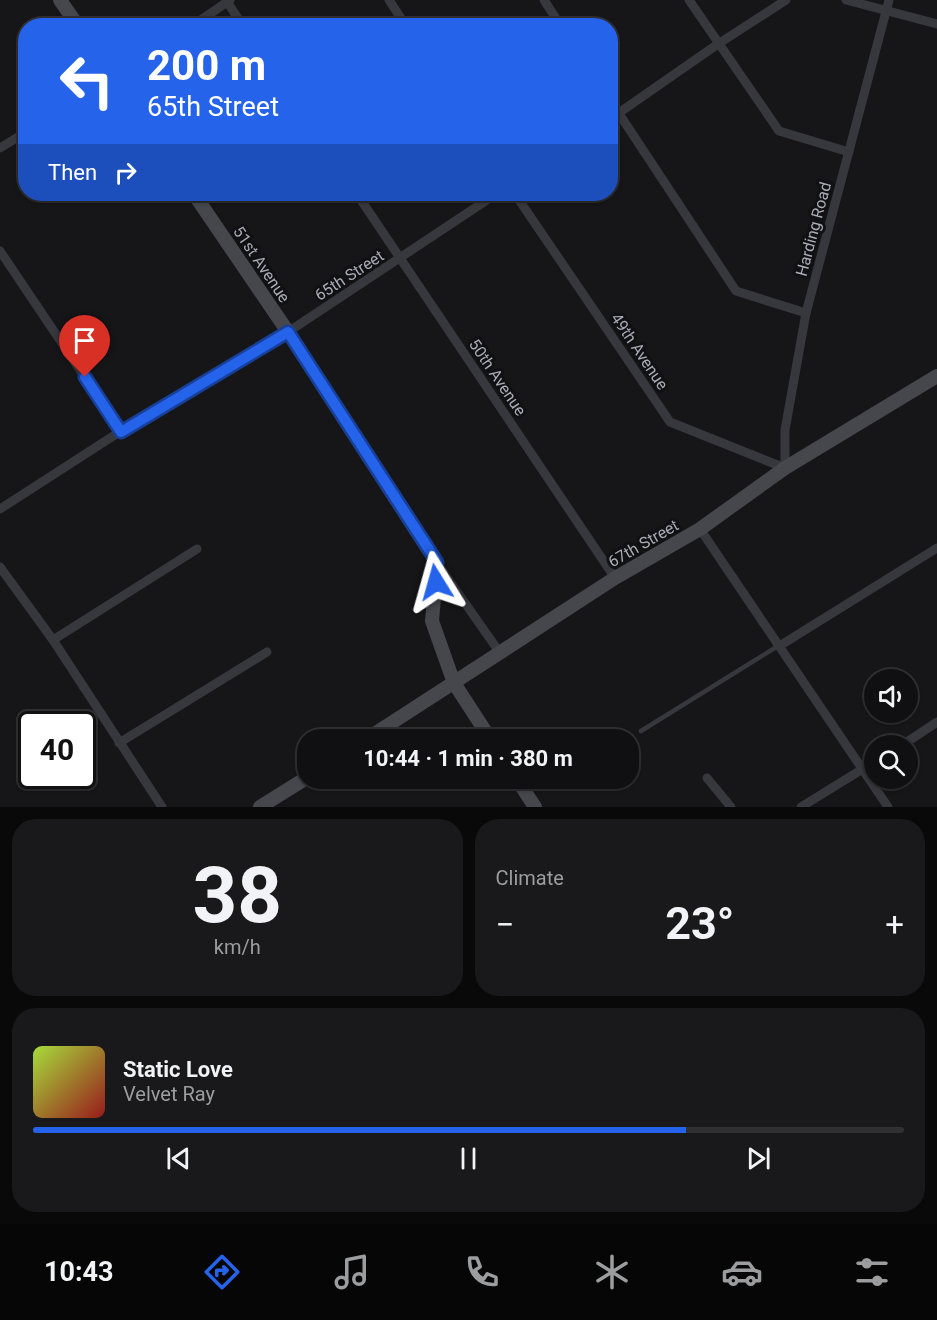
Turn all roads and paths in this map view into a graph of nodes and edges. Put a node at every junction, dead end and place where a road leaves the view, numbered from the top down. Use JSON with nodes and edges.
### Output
{"nodes":[{"id":1,"x":60,"y":0,"type":"edge"},
{"id":2,"x":389,"y":0,"type":"edge"},
{"id":3,"x":544,"y":0,"type":"edge"},
{"id":4,"x":689,"y":0,"type":"edge"},
{"id":5,"x":786,"y":0,"type":"edge"},
{"id":6,"x":846,"y":0,"type":"edge"},
{"id":7,"x":889,"y":0,"type":"edge"},
{"id":8,"x":228,"y":1,"type":"edge"},
{"id":9,"x":886,"y":12,"type":"junction"},
{"id":10,"x":72,"y":18,"type":"edge"},
{"id":11,"x":204,"y":18,"type":"edge"},
{"id":12,"x":238,"y":18,"type":"edge"},
{"id":13,"x":401,"y":18,"type":"edge"},
{"id":14,"x":556,"y":18,"type":"edge"},
{"id":15,"x":937,"y":24,"type":"edge"},
{"id":16,"x":718,"y":44,"type":"junction"},
{"id":17,"x":618,"y":110,"type":"edge"},
{"id":18,"x":620,"y":113,"type":"junction"},
{"id":19,"x":18,"y":137,"type":"edge"},
{"id":20,"x":0,"y":148,"type":"edge"},
{"id":21,"x":849,"y":152,"type":"junction"},
{"id":22,"x":199,"y":201,"type":"edge"},
{"id":23,"x":362,"y":201,"type":"edge"},
{"id":24,"x":486,"y":201,"type":"edge"},
{"id":25,"x":520,"y":201,"type":"edge"},
{"id":26,"x":0,"y":251,"type":"edge"},
{"id":27,"x":401,"y":259,"type":"junction"},
{"id":28,"x":806,"y":313,"type":"junction"},
{"id":29,"x":288,"y":332,"type":"junction"},
{"id":30,"x":937,"y":376,"type":"edge"},
{"id":31,"x":121,"y":432,"type":"junction"},
{"id":32,"x":785,"y":468,"type":"junction"},
{"id":33,"x":0,"y":509,"type":"edge"},
{"id":34,"x":700,"y":529,"type":"junction"},
{"id":35,"x":937,"y":548,"type":"edge"},
{"id":36,"x":197,"y":549,"type":"dead end"},
{"id":37,"x":437,"y":562,"type":"junction"},
{"id":38,"x":0,"y":567,"type":"edge"},
{"id":39,"x":615,"y":578,"type":"junction"},
{"id":40,"x":53,"y":640,"type":"junction"},
{"id":41,"x":781,"y":645,"type":"junction"},
{"id":42,"x":267,"y":652,"type":"dead end"},
{"id":43,"x":500,"y":653,"type":"junction"},
{"id":44,"x":454,"y":683,"type":"junction"},
{"id":45,"x":937,"y":723,"type":"edge"},
{"id":46,"x":382,"y":729,"type":"edge"},
{"id":47,"x":484,"y":729,"type":"edge"},
{"id":48,"x":641,"y":731,"type":"dead end"},
{"id":49,"x":918,"y":735,"type":"edge"},
{"id":50,"x":119,"y":743,"type":"junction"},
{"id":51,"x":864,"y":768,"type":"edge"},
{"id":52,"x":864,"y":770,"type":"edge"},
{"id":53,"x":707,"y":778,"type":"dead end"},
{"id":54,"x":297,"y":784,"type":"edge"},
{"id":55,"x":523,"y":789,"type":"edge"},
{"id":56,"x":877,"y":789,"type":"edge"},
{"id":57,"x":162,"y":807,"type":"edge"},
{"id":58,"x":260,"y":807,"type":"edge"},
{"id":59,"x":535,"y":807,"type":"edge"},
{"id":60,"x":731,"y":807,"type":"edge"},
{"id":61,"x":801,"y":807,"type":"edge"},
{"id":62,"x":888,"y":807,"type":"edge"}],
"edges":[{"from":1,"to":10,"type":"street"},
{"from":2,"to":13,"type":"street"},
{"from":3,"to":14,"type":"street"},
{"from":4,"to":16,"type":"street"},
{"from":5,"to":16,"type":"street"},
{"from":6,"to":9,"type":"street"},
{"from":7,"to":9,"type":"street","name":"Harding Road"},
{"from":8,"to":11,"type":"street"},
{"from":8,"to":12,"type":"street"},
{"from":9,"to":15,"type":"street"},
{"from":9,"to":21,"type":"street","name":"Harding Road"},
{"from":16,"to":18,"type":"street"},
{"from":16,"to":21,"type":"street"},
{"from":17,"to":18,"type":"street"},
{"from":18,"to":28,"type":"street"},
{"from":19,"to":20,"type":"street"},
{"from":21,"to":28,"type":"street","name":"Harding Road"},
{"from":22,"to":29,"type":"street","name":"51st Avenue"},
{"from":23,"to":27,"type":"street","name":"50th Avenue"},
{"from":24,"to":27,"type":"street","name":"65th Street"},
{"from":25,"to":32,"type":"street","name":"49th Avenue"},
{"from":26,"to":31,"type":"street"},
{"from":27,"to":29,"type":"street","name":"65th Street"},
{"from":27,"to":39,"type":"street","name":"50th Avenue"},
{"from":28,"to":32,"type":"street","name":"Harding Road"},
{"from":29,"to":31,"type":"street","name":"65th Street"},
{"from":29,"to":37,"type":"street","name":"51st Avenue"},
{"from":30,"to":32,"type":"street","name":"67th Street"},
{"from":31,"to":33,"type":"street","name":"65th Street"},
{"from":32,"to":34,"type":"street","name":"67th Street"},
{"from":34,"to":39,"type":"street","name":"67th Street"},
{"from":34,"to":41,"type":"street"},
{"from":35,"to":41,"type":"street"},
{"from":36,"to":40,"type":"street"},
{"from":37,"to":43,"type":"street","name":"51st Avenue"},
{"from":37,"to":44,"type":"street"},
{"from":38,"to":40,"type":"street"},
{"from":39,"to":43,"type":"street","name":"67th Street"},
{"from":40,"to":50,"type":"street"},
{"from":41,"to":48,"type":"lane"},
{"from":41,"to":51,"type":"street"},
{"from":42,"to":50,"type":"street"},
{"from":43,"to":44,"type":"street","name":"67th Street"},
{"from":44,"to":46,"type":"street","name":"67th Street"},
{"from":44,"to":47,"type":"street"},
{"from":45,"to":49,"type":"street"},
{"from":50,"to":57,"type":"street"},
{"from":52,"to":61,"type":"street"},
{"from":53,"to":60,"type":"street"},
{"from":54,"to":58,"type":"street"},
{"from":55,"to":59,"type":"street"},
{"from":56,"to":62,"type":"street"}]}
